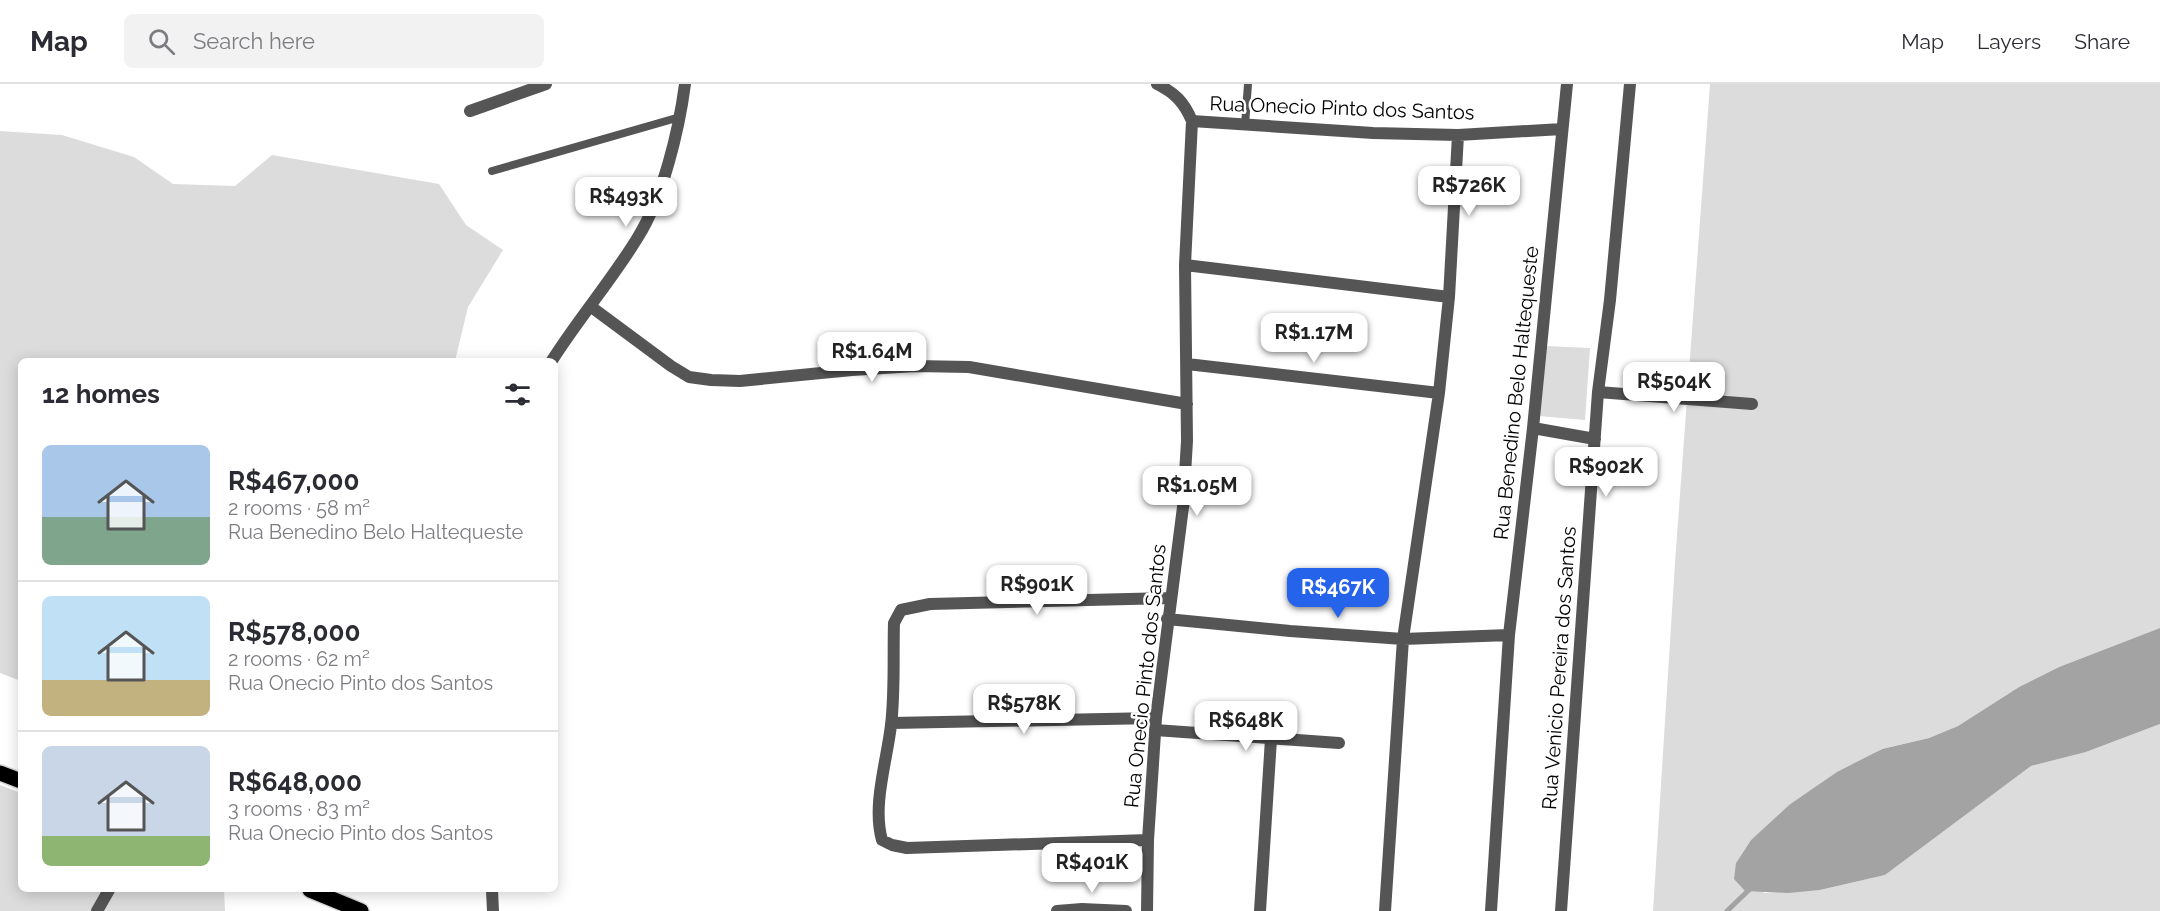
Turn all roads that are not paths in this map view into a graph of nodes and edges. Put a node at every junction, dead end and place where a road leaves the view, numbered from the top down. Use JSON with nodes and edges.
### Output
{"nodes":[{"id":1,"x":546,"y":84,"type":"edge"},
{"id":2,"x":685,"y":84,"type":"edge"},
{"id":3,"x":1157,"y":84,"type":"edge"},
{"id":4,"x":1248,"y":84,"type":"edge"},
{"id":5,"x":1567,"y":84,"type":"edge"},
{"id":6,"x":1630,"y":84,"type":"edge"},
{"id":7,"x":470,"y":111,"type":"dead end"},
{"id":8,"x":680,"y":117,"type":"junction"},
{"id":9,"x":1192,"y":121,"type":"junction"},
{"id":10,"x":1245,"y":125,"type":"junction"},
{"id":11,"x":1562,"y":129,"type":"junction"},
{"id":12,"x":1458,"y":135,"type":"junction"},
{"id":13,"x":492,"y":171,"type":"dead end"},
{"id":14,"x":1185,"y":265,"type":"junction"},
{"id":15,"x":1449,"y":297,"type":"junction"},
{"id":16,"x":590,"y":306,"type":"junction"},
{"id":17,"x":554,"y":358,"type":"edge"},
{"id":18,"x":1187,"y":364,"type":"junction"},
{"id":19,"x":1598,"y":392,"type":"junction"},
{"id":20,"x":1439,"y":393,"type":"junction"},
{"id":21,"x":1187,"y":404,"type":"junction"},
{"id":22,"x":1752,"y":404,"type":"dead end"},
{"id":23,"x":1533,"y":428,"type":"junction"},
{"id":24,"x":1595,"y":439,"type":"junction"},
{"id":25,"x":1170,"y":598,"type":"junction"},
{"id":26,"x":1167,"y":619,"type":"junction"},
{"id":27,"x":1509,"y":635,"type":"junction"},
{"id":28,"x":1403,"y":639,"type":"junction"},
{"id":29,"x":892,"y":723,"type":"junction"},
{"id":30,"x":1155,"y":724,"type":"junction"},
{"id":31,"x":1271,"y":740,"type":"junction"},
{"id":32,"x":1339,"y":743,"type":"dead end"},
{"id":33,"x":0,"y":773,"type":"edge"},
{"id":34,"x":18,"y":780,"type":"edge"},
{"id":35,"x":1148,"y":840,"type":"junction"},
{"id":36,"x":108,"y":892,"type":"edge"},
{"id":37,"x":315,"y":892,"type":"edge"},
{"id":38,"x":492,"y":892,"type":"edge"},
{"id":39,"x":97,"y":911,"type":"edge"},
{"id":40,"x":361,"y":911,"type":"edge"},
{"id":41,"x":492,"y":911,"type":"edge"},
{"id":42,"x":1057,"y":911,"type":"edge"},
{"id":43,"x":1126,"y":911,"type":"edge"},
{"id":44,"x":1148,"y":911,"type":"edge"},
{"id":45,"x":1260,"y":911,"type":"edge"},
{"id":46,"x":1385,"y":911,"type":"edge"},
{"id":47,"x":1491,"y":911,"type":"edge"},
{"id":48,"x":1561,"y":911,"type":"edge"}],
"edges":[{"from":1,"to":7,"type":"street"},
{"from":2,"to":8,"type":"street"},
{"from":3,"to":9,"type":"street","name":"Rua Onecio Pinto dos Santos"},
{"from":4,"to":10,"type":"lane"},
{"from":5,"to":11,"type":"street","name":"Rua Benedino Belo Haltequeste"},
{"from":6,"to":19,"type":"street","name":"Rua Venicio Pereira dos Santos"},
{"from":8,"to":13,"type":"lane"},
{"from":8,"to":16,"type":"street"},
{"from":9,"to":10,"type":"street","name":"Rua Onecio Pinto dos Santos"},
{"from":9,"to":14,"type":"street","name":"Rua Onecio Pinto dos Santos"},
{"from":10,"to":12,"type":"street","name":"Rua Onecio Pinto dos Santos"},
{"from":11,"to":12,"type":"street","name":"Rua Onecio Pinto dos Santos"},
{"from":11,"to":23,"type":"street","name":"Rua Benedino Belo Haltequeste"},
{"from":12,"to":15,"type":"street"},
{"from":14,"to":15,"type":"street"},
{"from":14,"to":18,"type":"street","name":"Rua Onecio Pinto dos Santos"},
{"from":15,"to":20,"type":"street"},
{"from":16,"to":17,"type":"street"},
{"from":16,"to":21,"type":"street"},
{"from":18,"to":20,"type":"street"},
{"from":18,"to":21,"type":"street","name":"Rua Onecio Pinto dos Santos"},
{"from":19,"to":22,"type":"street"},
{"from":19,"to":24,"type":"street","name":"Rua Venicio Pereira dos Santos"},
{"from":20,"to":28,"type":"street"},
{"from":21,"to":25,"type":"street","name":"Rua Onecio Pinto dos Santos"},
{"from":23,"to":24,"type":"street"},
{"from":23,"to":27,"type":"street","name":"Rua Benedino Belo Haltequeste"},
{"from":24,"to":48,"type":"street","name":"Rua Venicio Pereira dos Santos"},
{"from":25,"to":26,"type":"street","name":"Rua Onecio Pinto dos Santos"},
{"from":25,"to":29,"type":"street"},
{"from":26,"to":28,"type":"street"},
{"from":26,"to":30,"type":"street","name":"Rua Onecio Pinto dos Santos"},
{"from":27,"to":28,"type":"street"},
{"from":27,"to":47,"type":"street","name":"Rua Benedino Belo Haltequeste"},
{"from":28,"to":46,"type":"street"},
{"from":29,"to":30,"type":"street"},
{"from":29,"to":35,"type":"street"},
{"from":30,"to":31,"type":"street"},
{"from":30,"to":35,"type":"street","name":"Rua Onecio Pinto dos Santos"},
{"from":31,"to":32,"type":"street"},
{"from":31,"to":45,"type":"street"},
{"from":33,"to":34,"type":"main road"},
{"from":35,"to":44,"type":"street","name":"Rua Onecio Pinto dos Santos"},
{"from":36,"to":39,"type":"street"},
{"from":37,"to":40,"type":"main road"},
{"from":38,"to":41,"type":"street"},
{"from":42,"to":43,"type":"street"}]}
